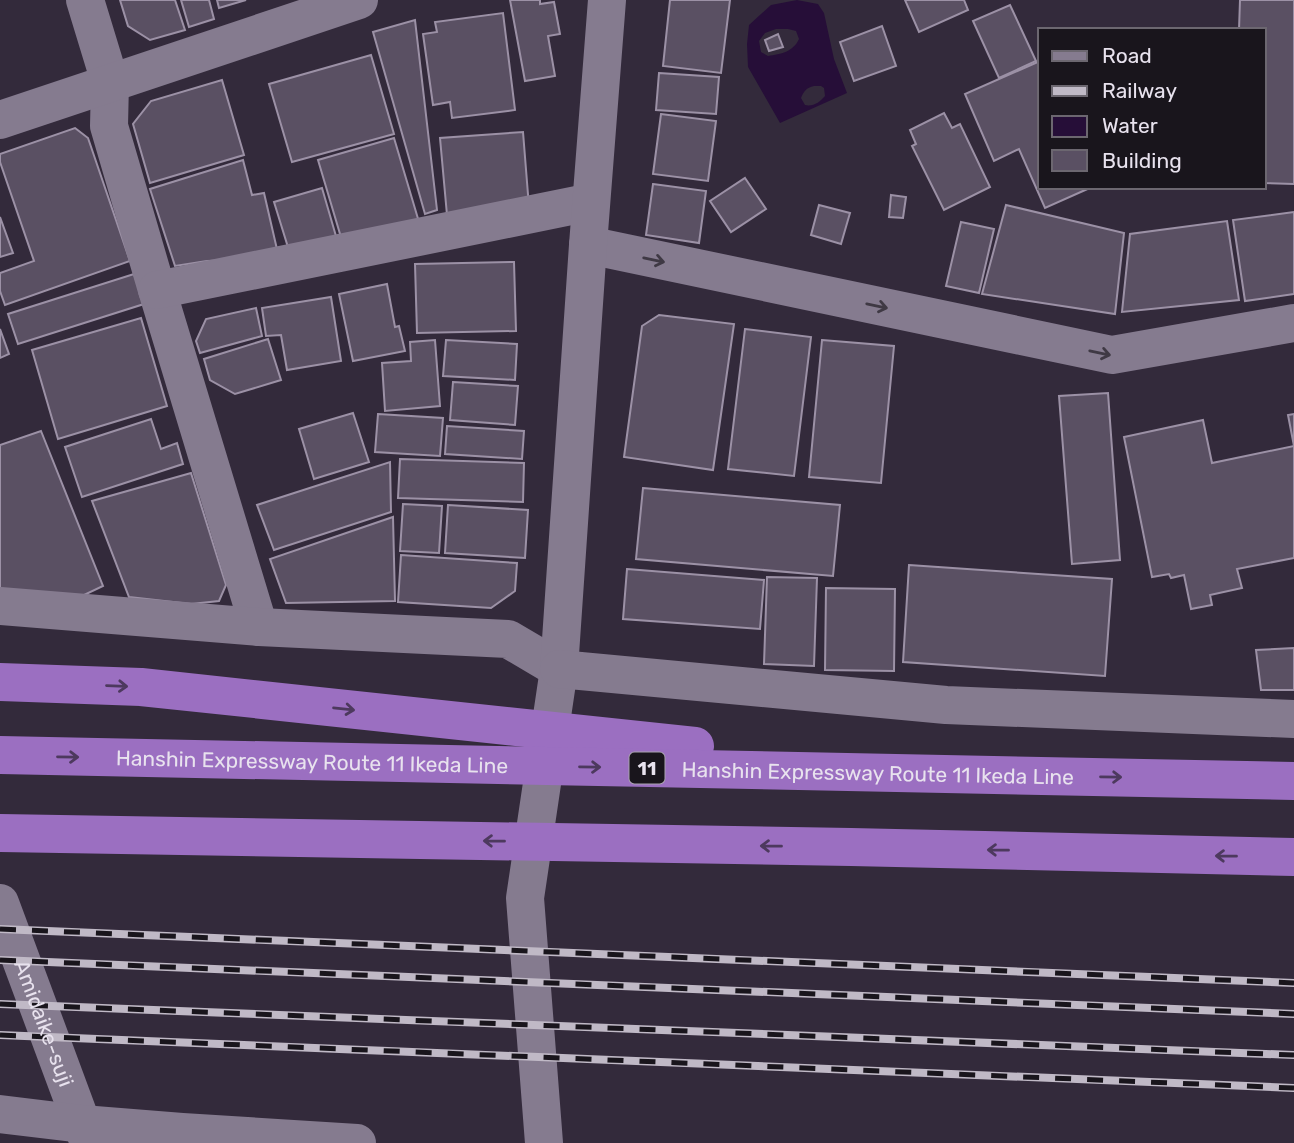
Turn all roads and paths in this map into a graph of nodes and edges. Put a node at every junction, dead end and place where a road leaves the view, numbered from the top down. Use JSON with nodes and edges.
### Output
{"nodes":[{"id":1,"x":85,"y":0,"type":"edge"},
{"id":2,"x":359,"y":0,"type":"edge"},
{"id":3,"x":607,"y":0,"type":"edge"},
{"id":4,"x":110,"y":82,"type":"junction"},
{"id":5,"x":0,"y":120,"type":"edge"},
{"id":6,"x":591,"y":202,"type":"junction"},
{"id":7,"x":587,"y":245,"type":"junction"},
{"id":8,"x":157,"y":290,"type":"junction"},
{"id":9,"x":1294,"y":323,"type":"edge"},
{"id":10,"x":0,"y":606,"type":"edge"},
{"id":11,"x":260,"y":627,"type":"junction"},
{"id":12,"x":559,"y":669,"type":"junction"},
{"id":13,"x":0,"y":682,"type":"edge"},
{"id":14,"x":1294,"y":719,"type":"edge"},
{"id":15,"x":0,"y":755,"type":"edge"},
{"id":16,"x":838,"y":771,"type":"junction"},
{"id":17,"x":1294,"y":781,"type":"edge"},
{"id":18,"x":0,"y":833,"type":"edge"},
{"id":19,"x":1294,"y":857,"type":"edge"},
{"id":20,"x":0,"y":903,"type":"edge"},
{"id":21,"x":0,"y":1114,"type":"edge"},
{"id":22,"x":86,"y":1134,"type":"edge"},
{"id":23,"x":357,"y":1143,"type":"edge"},
{"id":24,"x":544,"y":1143,"type":"edge"}],
"edges":[{"from":1,"to":4,"type":"street"},
{"from":2,"to":4,"type":"street"},
{"from":3,"to":6,"type":"street"},
{"from":4,"to":5,"type":"street"},
{"from":4,"to":8,"type":"street"},
{"from":6,"to":7,"type":"street"},
{"from":6,"to":8,"type":"street"},
{"from":7,"to":9,"type":"street","one_way":true},
{"from":7,"to":12,"type":"street"},
{"from":8,"to":11,"type":"street"},
{"from":10,"to":11,"type":"street"},
{"from":11,"to":12,"type":"street"},
{"from":12,"to":14,"type":"street"},
{"from":12,"to":24,"type":"street"},
{"from":13,"to":16,"type":"highway","number":"11","one_way":true},
{"from":15,"to":16,"type":"highway","name":"Hanshin Expressway Route 11 Ikeda Line","number":"11","one_way":true},
{"from":16,"to":17,"type":"highway","name":"Hanshin Expressway Route 11 Ikeda Line","number":"11","one_way":true},
{"from":19,"to":18,"type":"highway","one_way":true},
{"from":20,"to":22,"type":"street","name":"Amidaike-suji"},
{"from":21,"to":22,"type":"street"},
{"from":22,"to":23,"type":"street"}]}
